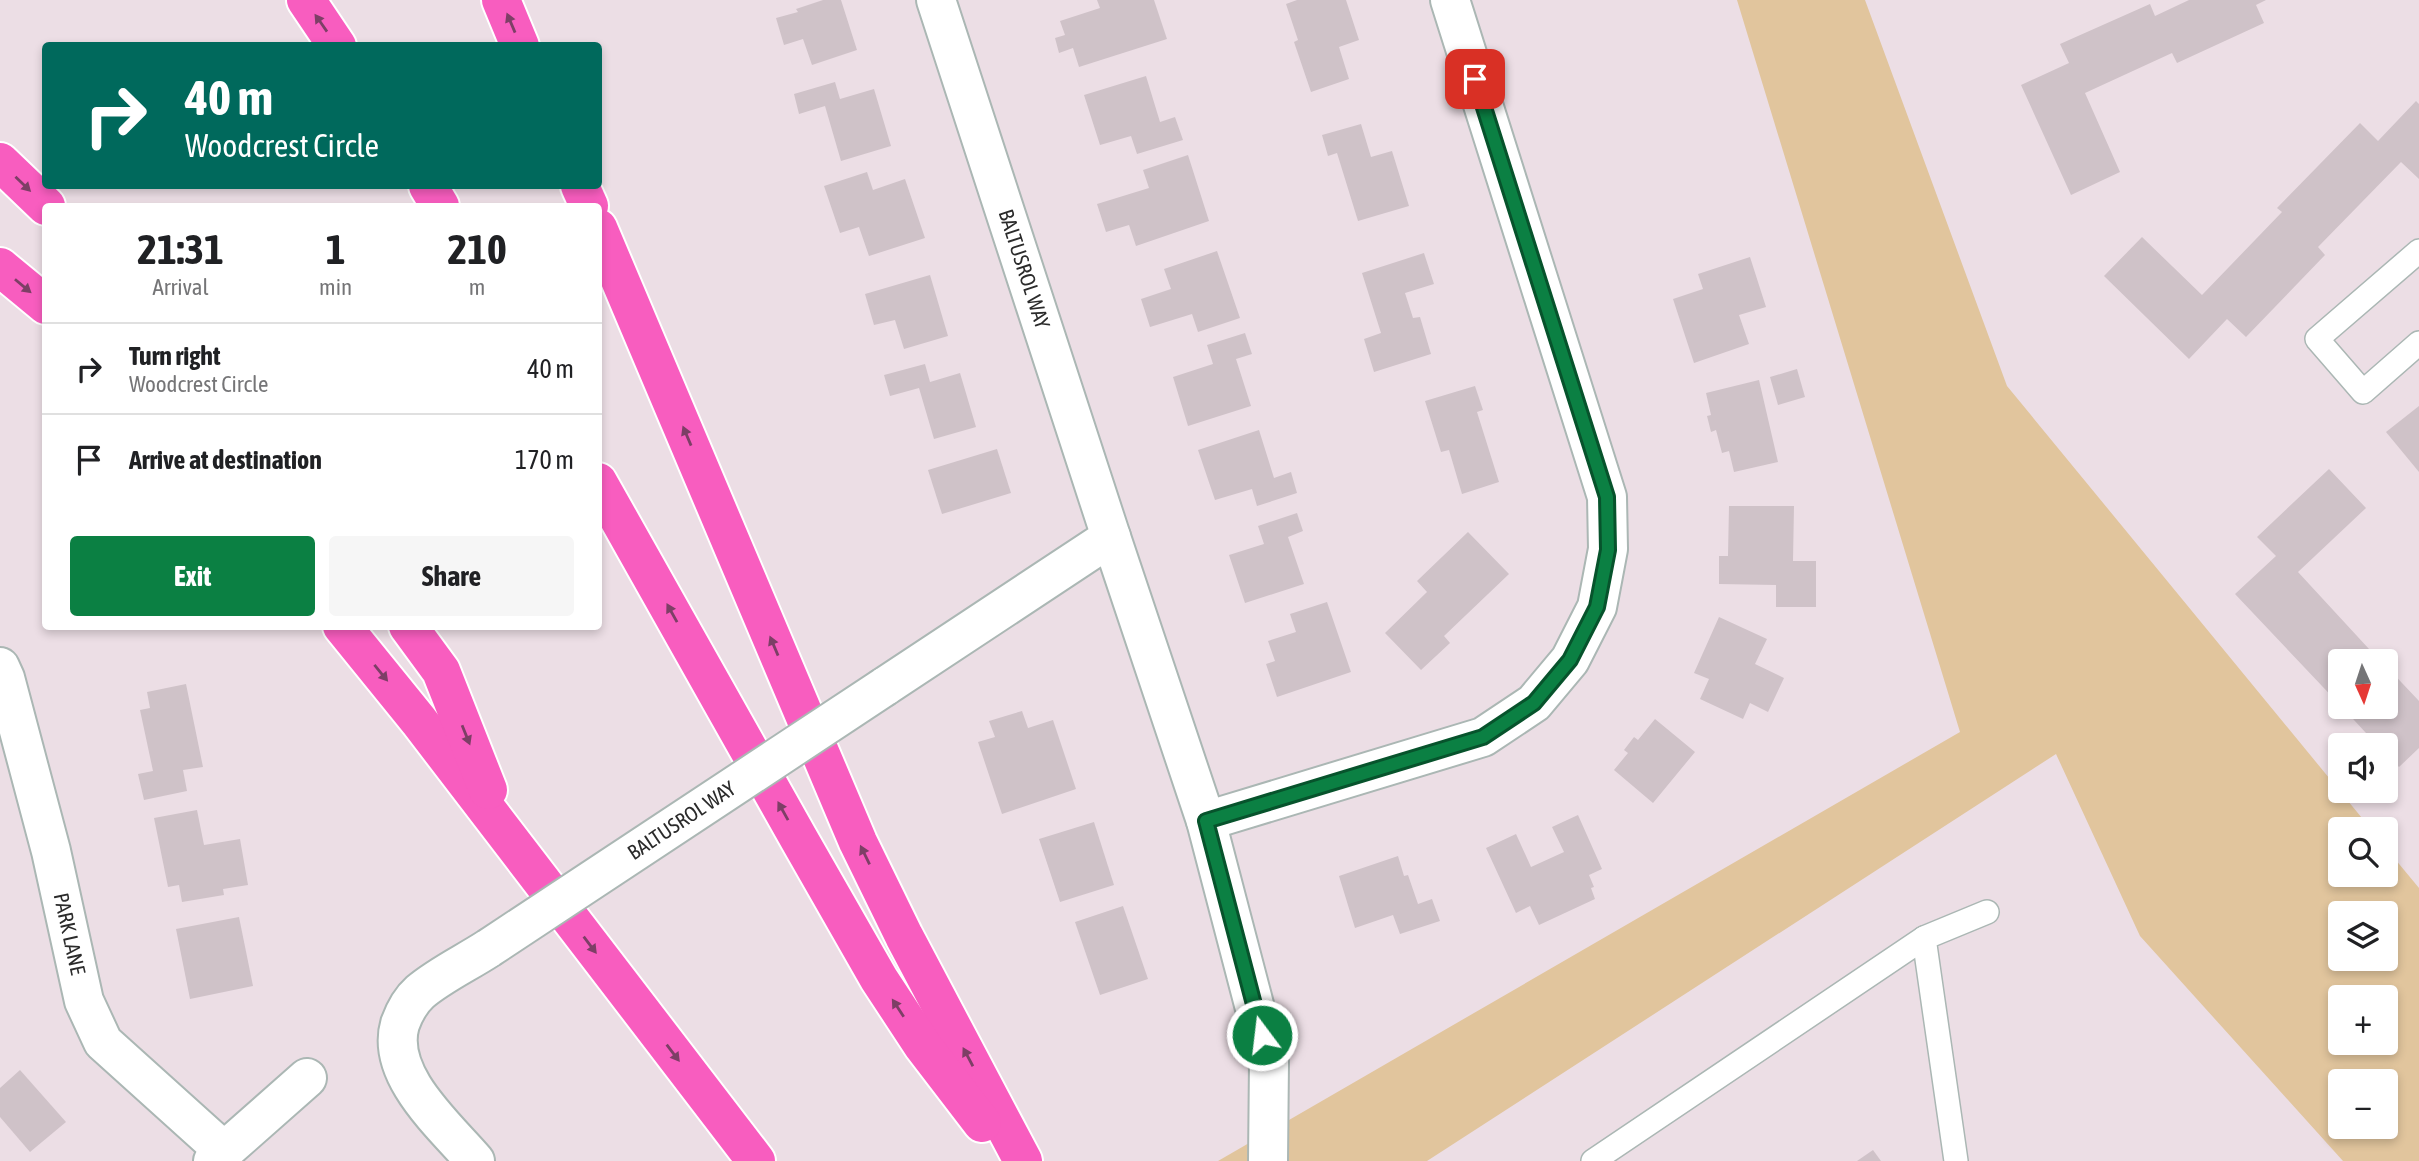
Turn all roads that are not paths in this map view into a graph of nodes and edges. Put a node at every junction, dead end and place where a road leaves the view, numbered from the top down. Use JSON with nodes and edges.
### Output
{"nodes":[{"id":1,"x":306,"y":0,"type":"edge"},
{"id":2,"x":501,"y":0,"type":"edge"},
{"id":3,"x":936,"y":0,"type":"edge"},
{"id":4,"x":1450,"y":0,"type":"edge"},
{"id":5,"x":334,"y":42,"type":"edge"},
{"id":6,"x":518,"y":42,"type":"edge"},
{"id":7,"x":0,"y":162,"type":"edge"},
{"id":8,"x":43,"y":203,"type":"edge"},
{"id":9,"x":602,"y":238,"type":"edge"},
{"id":10,"x":2419,"y":251,"type":"edge"},
{"id":11,"x":0,"y":267,"type":"edge"},
{"id":12,"x":42,"y":302,"type":"edge"},
{"id":13,"x":2419,"y":343,"type":"edge"},
{"id":14,"x":602,"y":489,"type":"edge"},
{"id":15,"x":1111,"y":537,"type":"junction"},
{"id":16,"x":345,"y":630,"type":"edge"},
{"id":17,"x":411,"y":630,"type":"edge"},
{"id":18,"x":2,"y":676,"type":"edge"},
{"id":19,"x":1206,"y":821,"type":"junction"},
{"id":20,"x":505,"y":832,"type":"junction"},
{"id":21,"x":1987,"y":912,"type":"dead end"},
{"id":22,"x":1924,"y":937,"type":"junction"},
{"id":23,"x":307,"y":1078,"type":"dead end"},
{"id":24,"x":218,"y":1156,"type":"edge"},
{"id":25,"x":475,"y":1161,"type":"edge"},
{"id":26,"x":756,"y":1161,"type":"edge"},
{"id":27,"x":1011,"y":1161,"type":"edge"},
{"id":28,"x":1023,"y":1161,"type":"edge"},
{"id":29,"x":1268,"y":1161,"type":"edge"},
{"id":30,"x":1593,"y":1161,"type":"edge"},
{"id":31,"x":1956,"y":1161,"type":"edge"}],
"edges":[{"from":5,"to":1,"type":"highway","one_way":true},
{"from":6,"to":2,"type":"highway","one_way":true},
{"from":3,"to":15,"type":"street","name":"BALTUSROL WAY"},
{"from":4,"to":19,"type":"street"},
{"from":7,"to":8,"type":"highway","one_way":true},
{"from":28,"to":9,"type":"highway","one_way":true},
{"from":10,"to":13,"type":"lane"},
{"from":11,"to":12,"type":"highway","one_way":true},
{"from":27,"to":14,"type":"highway","one_way":true},
{"from":15,"to":19,"type":"street","name":"BALTUSROL WAY"},
{"from":15,"to":25,"type":"street","name":"BALTUSROL WAY","bridge":true},
{"from":16,"to":20,"type":"highway","one_way":true},
{"from":17,"to":20,"type":"highway","one_way":true},
{"from":18,"to":24,"type":"street","name":"PARK LANE"},
{"from":19,"to":29,"type":"street","name":"BALTUSROL WAY"},
{"from":20,"to":26,"type":"highway","one_way":true},
{"from":21,"to":22,"type":"lane"},
{"from":22,"to":30,"type":"lane"},
{"from":22,"to":31,"type":"lane"},
{"from":23,"to":24,"type":"street"}]}
